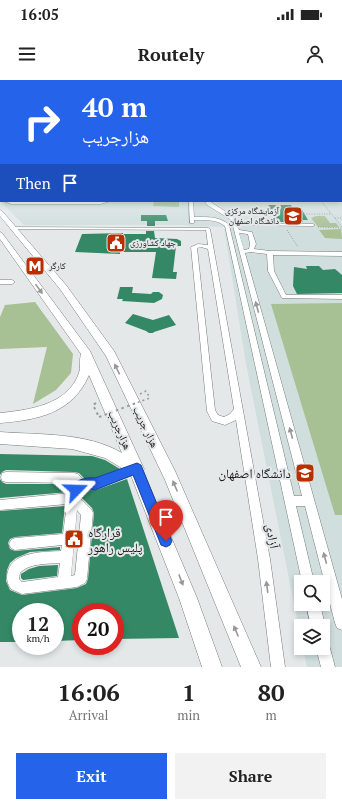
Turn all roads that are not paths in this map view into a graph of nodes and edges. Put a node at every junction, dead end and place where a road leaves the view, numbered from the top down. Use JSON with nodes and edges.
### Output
{"nodes":[{"id":1,"x":8,"y":202,"type":"edge"},
{"id":2,"x":104,"y":202,"type":"edge"},
{"id":3,"x":191,"y":202,"type":"edge"},
{"id":4,"x":207,"y":202,"type":"edge"},
{"id":5,"x":208,"y":202,"type":"edge"},
{"id":6,"x":0,"y":212,"type":"edge"},
{"id":7,"x":192,"y":218,"type":"junction"},
{"id":8,"x":211,"y":219,"type":"junction"},
{"id":9,"x":314,"y":226,"type":"road end"},
{"id":10,"x":236,"y":227,"type":"junction"},
{"id":11,"x":13,"y":228,"type":"junction"},
{"id":12,"x":193,"y":229,"type":"junction"},
{"id":13,"x":208,"y":229,"type":"junction"},
{"id":14,"x":0,"y":234,"type":"edge"},
{"id":15,"x":211,"y":248,"type":"junction"},
{"id":16,"x":247,"y":251,"type":"junction"},
{"id":17,"x":270,"y":253,"type":"junction"},
{"id":18,"x":302,"y":253,"type":"junction"},
{"id":19,"x":342,"y":254,"type":"edge"},
{"id":20,"x":306,"y":260,"type":"dead end"},
{"id":21,"x":0,"y":282,"type":"edge"},
{"id":22,"x":12,"y":282,"type":"dead end"},
{"id":23,"x":342,"y":297,"type":"edge"},
{"id":24,"x":86,"y":354,"type":"junction"},
{"id":25,"x":238,"y":411,"type":"junction"},
{"id":26,"x":0,"y":418,"type":"edge"},
{"id":27,"x":0,"y":438,"type":"edge"},
{"id":28,"x":137,"y":468,"type":"junction"},
{"id":29,"x":6,"y":477,"type":"dead end"},
{"id":30,"x":81,"y":486,"type":"junction"},
{"id":31,"x":73,"y":498,"type":"junction"},
{"id":32,"x":290,"y":501,"type":"junction"},
{"id":33,"x":309,"y":501,"type":"junction"},
{"id":34,"x":0,"y":505,"type":"edge"},
{"id":35,"x":69,"y":539,"type":"junction"},
{"id":36,"x":15,"y":544,"type":"dead end"},
{"id":37,"x":67,"y":557,"type":"junction"},
{"id":38,"x":306,"y":575,"type":"edge"},
{"id":39,"x":64,"y":583,"type":"junction"},
{"id":40,"x":342,"y":623,"type":"edge"},
{"id":41,"x":325,"y":655,"type":"edge"},
{"id":42,"x":212,"y":667,"type":"edge"},
{"id":43,"x":251,"y":667,"type":"edge"},
{"id":44,"x":278,"y":667,"type":"edge"},
{"id":45,"x":328,"y":667,"type":"edge"}],
"edges":[{"from":1,"to":2,"type":"street"},
{"from":3,"to":7,"type":"street"},
{"from":4,"to":8,"type":"street"},
{"from":5,"to":10,"type":"street"},
{"from":6,"to":11,"type":"main road","name":"هزار جریب"},
{"from":7,"to":8,"type":"street"},
{"from":7,"to":12,"type":"street"},
{"from":8,"to":13,"type":"street"},
{"from":8,"to":32,"type":"street"},
{"from":9,"to":10,"type":"street"},
{"from":10,"to":16,"type":"street"},
{"from":10,"to":16,"type":"street"},
{"from":11,"to":12,"type":"street"},
{"from":43,"to":11,"type":"main road","name":"هزار جریب","one_way":true},
{"from":12,"to":13,"type":"street"},
{"from":13,"to":15,"type":"street","name":"آزادی"},
{"from":14,"to":24,"type":"main road","name":"هزارجریب","one_way":true},
{"from":15,"to":25,"type":"street","name":"آزادی"},
{"from":15,"to":25,"type":"street"},
{"from":16,"to":17,"type":"street"},
{"from":33,"to":16,"type":"street","one_way":true},
{"from":17,"to":18,"type":"street"},
{"from":17,"to":23,"type":"street"},
{"from":18,"to":19,"type":"street"},
{"from":18,"to":20,"type":"street"},
{"from":21,"to":22,"type":"street"},
{"from":24,"to":26,"type":"main road"},
{"from":24,"to":28,"type":"main road","name":"هزارجریب"},
{"from":44,"to":25,"type":"street","name":"آزادی","one_way":true},
{"from":27,"to":28,"type":"main road"},
{"from":28,"to":30,"type":"street"},
{"from":28,"to":42,"type":"main road","name":"هزارجریب","one_way":true},
{"from":29,"to":30,"type":"street"},
{"from":30,"to":31,"type":"street"},
{"from":31,"to":34,"type":"street"},
{"from":31,"to":35,"type":"street"},
{"from":31,"to":39,"type":"street"},
{"from":32,"to":33,"type":"street"},
{"from":32,"to":38,"type":"street"},
{"from":40,"to":33,"type":"street","one_way":true},
{"from":35,"to":36,"type":"street"},
{"from":35,"to":37,"type":"street"},
{"from":37,"to":39,"type":"street"},
{"from":37,"to":39,"type":"street"},
{"from":41,"to":45,"type":"street"}]}
